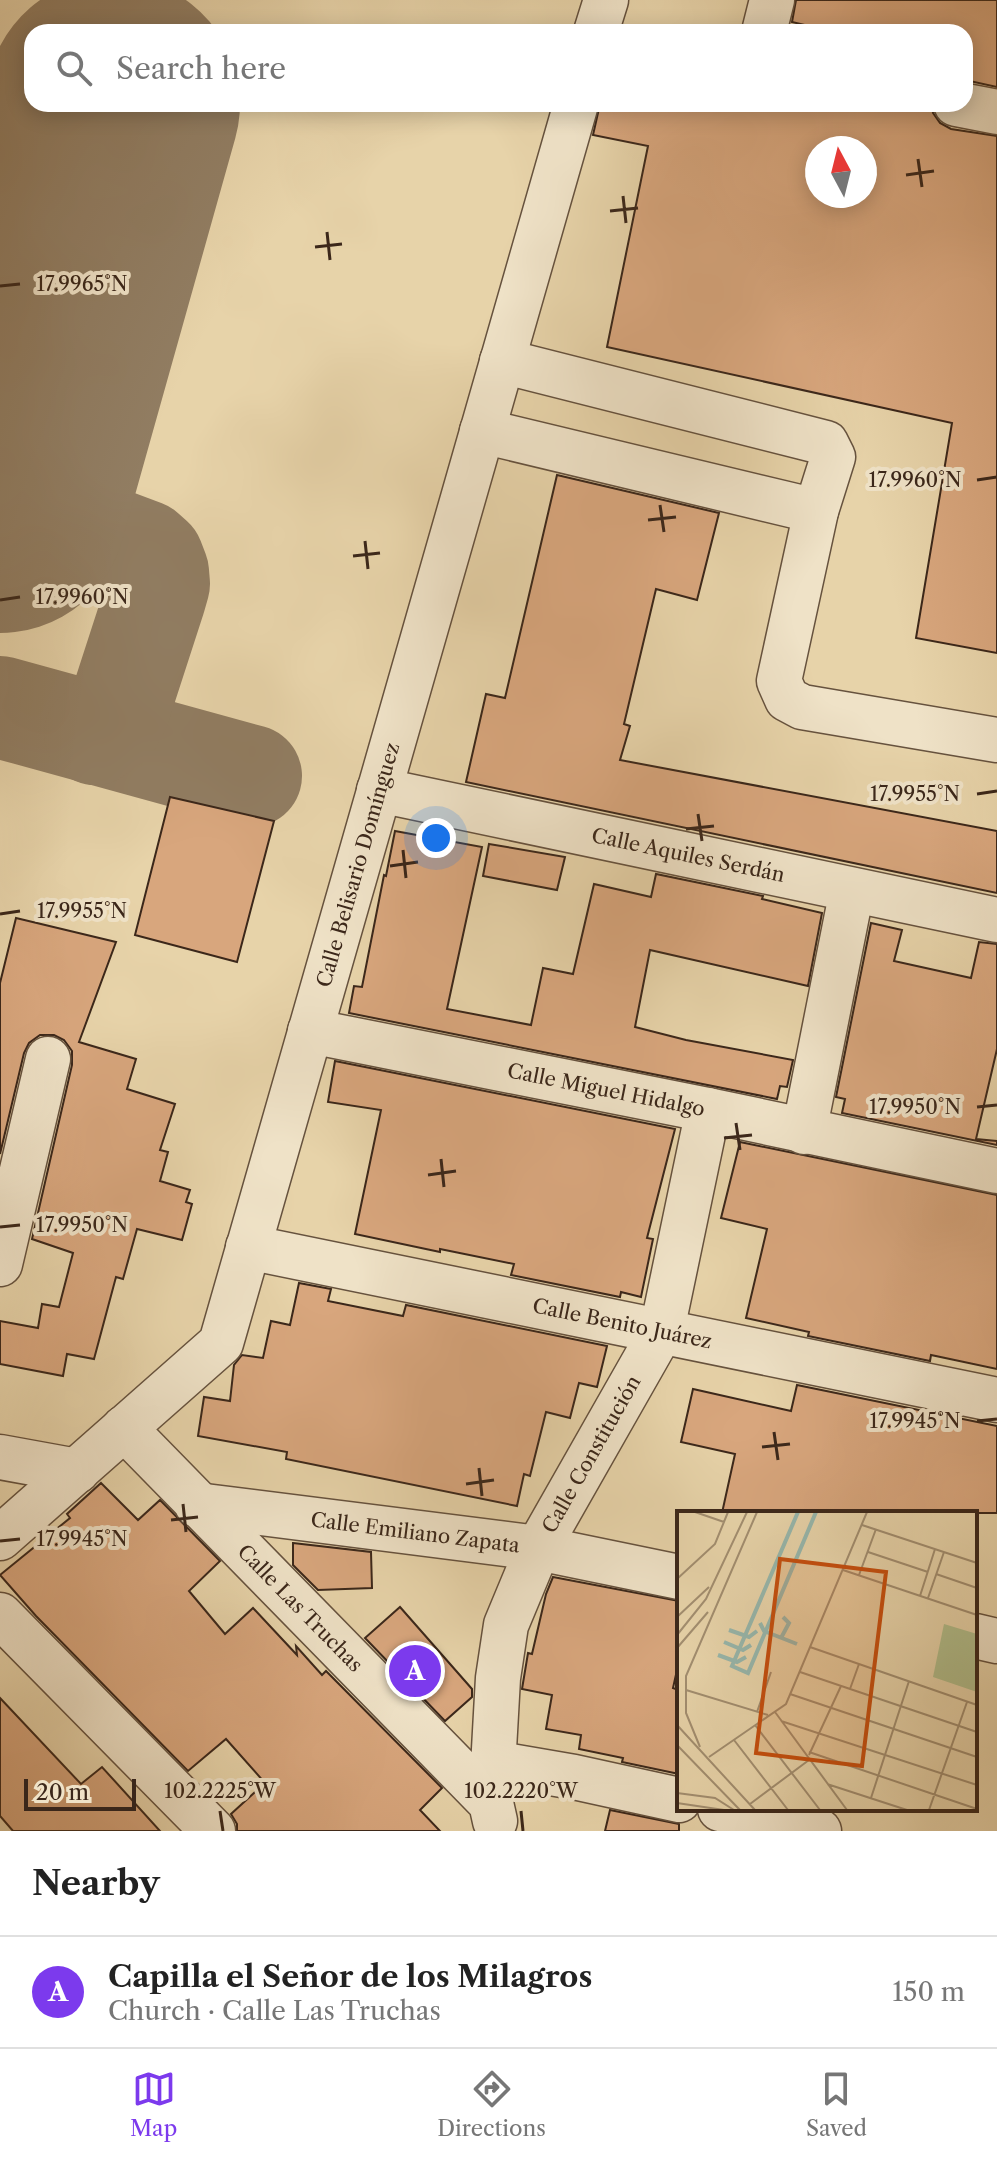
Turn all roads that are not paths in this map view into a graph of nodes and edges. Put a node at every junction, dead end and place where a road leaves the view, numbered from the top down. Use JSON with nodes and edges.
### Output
{"nodes":[{"id":1,"x":606,"y":0,"type":"edge"},
{"id":2,"x":772,"y":0,"type":"edge"},
{"id":3,"x":598,"y":24,"type":"edge"},
{"id":4,"x":766,"y":24,"type":"edge"},
{"id":5,"x":973,"y":107,"type":"edge"},
{"id":6,"x":574,"y":112,"type":"edge"},
{"id":7,"x":997,"y":112,"type":"edge"},
{"id":8,"x":502,"y":361,"type":"junction"},
{"id":9,"x":482,"y":431,"type":"junction"},
{"id":10,"x":816,"y":511,"type":"junction"},
{"id":11,"x":997,"y":740,"type":"edge"},
{"id":12,"x":379,"y":790,"type":"junction"},
{"id":13,"x":852,"y":890,"type":"junction"},
{"id":14,"x":997,"y":920,"type":"edge"},
{"id":15,"x":310,"y":1031,"type":"junction"},
{"id":16,"x":48,"y":1059,"type":"dead end"},
{"id":17,"x":708,"y":1110,"type":"junction"},
{"id":18,"x":804,"y":1132,"type":"junction"},
{"id":19,"x":997,"y":1171,"type":"edge"},
{"id":20,"x":248,"y":1247,"type":"junction"},
{"id":21,"x":0,"y":1264,"type":"edge"},
{"id":22,"x":662,"y":1330,"type":"junction"},
{"id":23,"x":997,"y":1400,"type":"edge"},
{"id":24,"x":124,"y":1428,"type":"junction"},
{"id":25,"x":0,"y":1457,"type":"edge"},
{"id":26,"x":77,"y":1471,"type":"junction"},
{"id":27,"x":197,"y":1505,"type":"junction"},
{"id":28,"x":0,"y":1538,"type":"edge"},
{"id":29,"x":538,"y":1548,"type":"junction"},
{"id":30,"x":677,"y":1577,"type":"edge"},
{"id":31,"x":0,"y":1615,"type":"edge"},
{"id":32,"x":977,"y":1636,"type":"edge"},
{"id":33,"x":997,"y":1641,"type":"edge"},
{"id":34,"x":494,"y":1799,"type":"edge"},
{"id":35,"x":677,"y":1800,"type":"edge"},
{"id":36,"x":729,"y":1811,"type":"edge"},
{"id":37,"x":213,"y":1831,"type":"edge"},
{"id":38,"x":819,"y":1831,"type":"edge"}],
"edges":[{"from":1,"to":3,"type":"street"},
{"from":2,"to":4,"type":"street"},
{"from":5,"to":7,"type":"street"},
{"from":6,"to":8,"type":"street","name":"Calle Belisario Domínguez"},
{"from":8,"to":9,"type":"street","name":"Calle Belisario Domínguez"},
{"from":8,"to":10,"type":"street"},
{"from":9,"to":10,"type":"street"},
{"from":9,"to":12,"type":"street","name":"Calle Belisario Domínguez"},
{"from":10,"to":11,"type":"street"},
{"from":12,"to":13,"type":"street","name":"Calle Aquiles Serdán"},
{"from":12,"to":15,"type":"street","name":"Calle Belisario Domínguez"},
{"from":13,"to":14,"type":"street","name":"Calle Aquiles Serdán"},
{"from":13,"to":18,"type":"street"},
{"from":15,"to":17,"type":"street","name":"Calle Miguel Hidalgo"},
{"from":15,"to":20,"type":"street","name":"Calle Belisario Domínguez"},
{"from":16,"to":21,"type":"street"},
{"from":17,"to":18,"type":"street","name":"Calle Miguel Hidalgo"},
{"from":17,"to":22,"type":"street","name":"Calle Constitución"},
{"from":18,"to":19,"type":"street","name":"Calle Miguel Hidalgo"},
{"from":20,"to":22,"type":"street","name":"Calle Benito Juárez"},
{"from":20,"to":24,"type":"street","name":"Calle Belisario Domínguez"},
{"from":22,"to":23,"type":"street","name":"Calle Benito Juárez"},
{"from":22,"to":29,"type":"street","name":"Calle Constitución"},
{"from":24,"to":26,"type":"street","name":"Calle Belisario Domínguez"},
{"from":24,"to":27,"type":"street","name":"Calle Las Truchas"},
{"from":25,"to":26,"type":"street"},
{"from":26,"to":28,"type":"street","name":"Calle Belisario Domínguez"},
{"from":27,"to":29,"type":"street","name":"Calle Emiliano Zapata"},
{"from":27,"to":34,"type":"street","name":"Calle Las Truchas"},
{"from":29,"to":30,"type":"street","name":"Calle Emiliano Zapata"},
{"from":29,"to":34,"type":"street","name":"Calle Constitución"},
{"from":31,"to":37,"type":"street"},
{"from":32,"to":33,"type":"street"},
{"from":34,"to":35,"type":"street"},
{"from":36,"to":38,"type":"street"}]}
